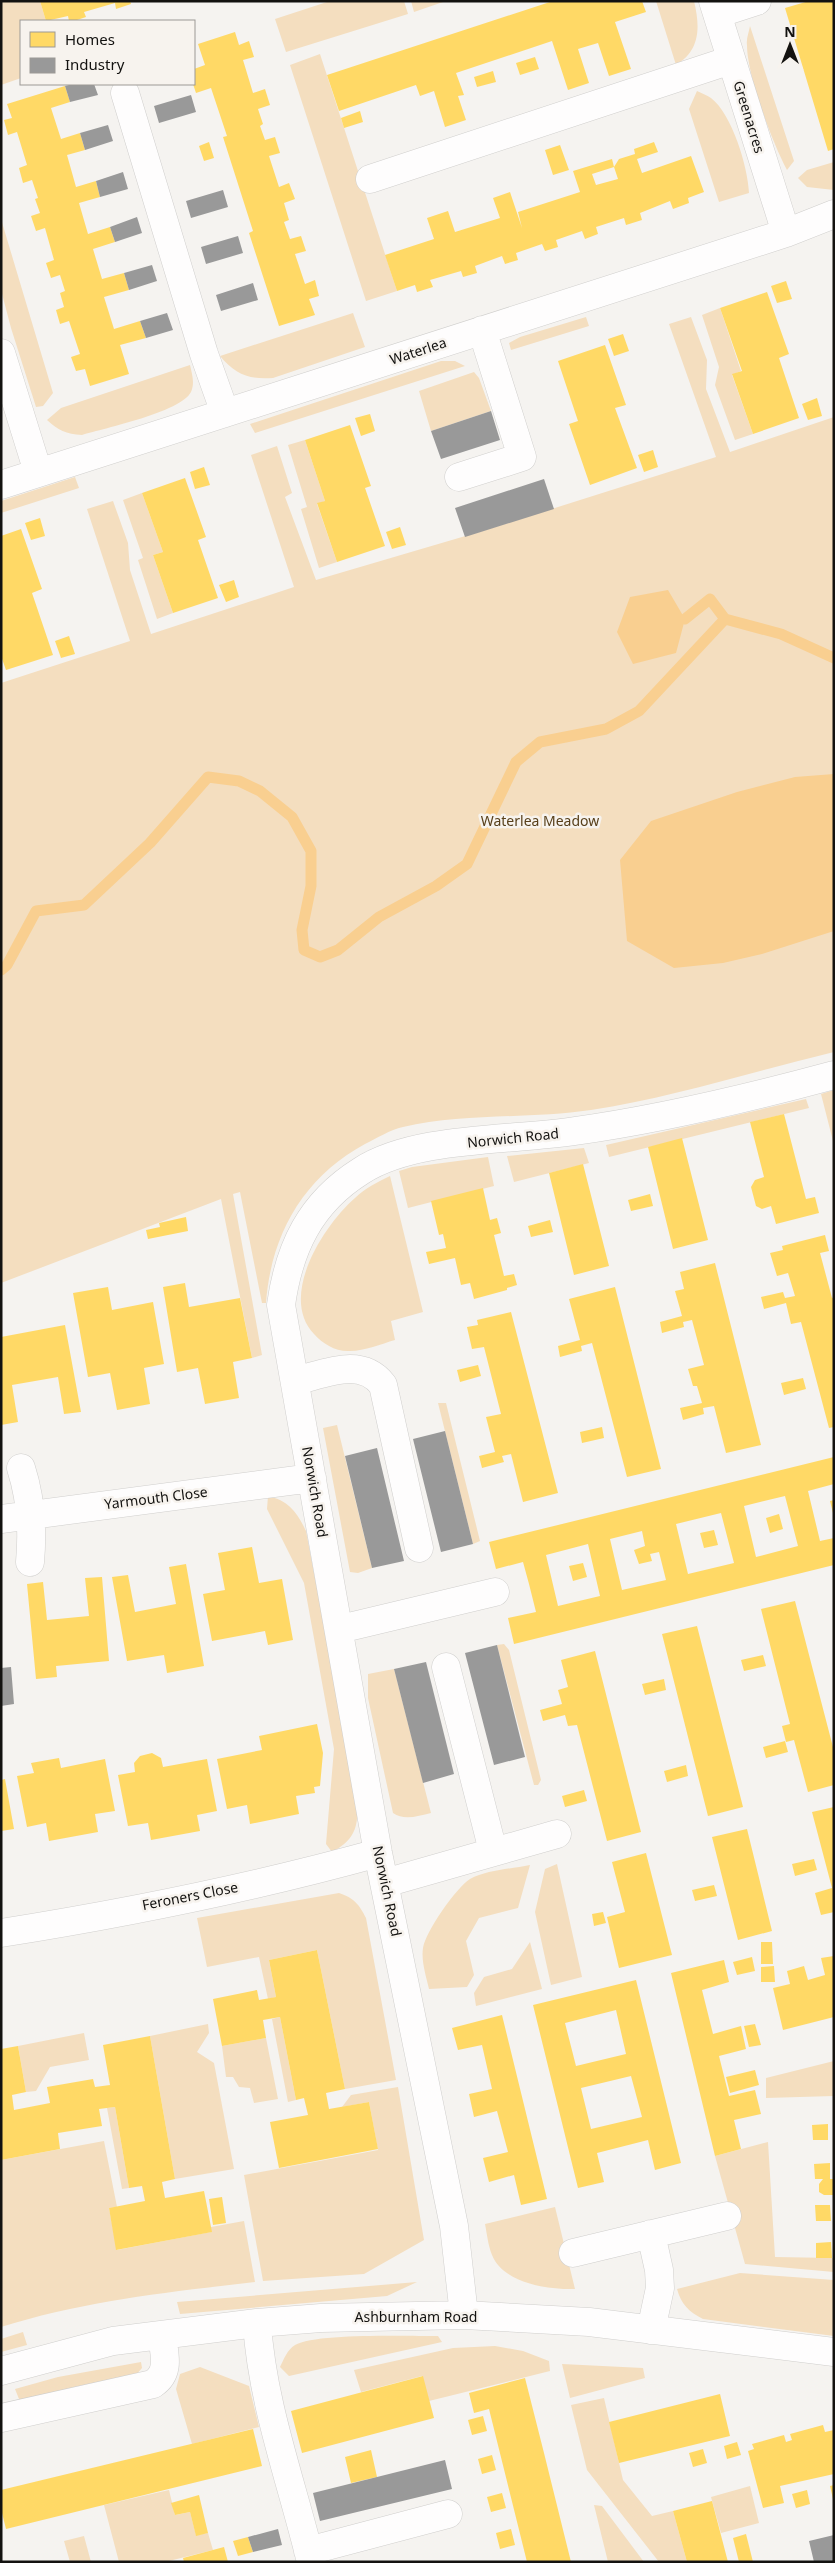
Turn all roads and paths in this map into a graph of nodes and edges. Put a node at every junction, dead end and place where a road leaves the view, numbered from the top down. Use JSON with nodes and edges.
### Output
{"nodes":[{"id":1,"x":757,"y":1,"type":"edge"},
{"id":2,"x":716,"y":8,"type":"edge"},
{"id":3,"x":731,"y":60,"type":"junction"},
{"id":4,"x":125,"y":93,"type":"dead end"},
{"id":5,"x":370,"y":179,"type":"dead end"},
{"id":6,"x":834,"y":214,"type":"edge"},
{"id":7,"x":786,"y":233,"type":"junction"},
{"id":8,"x":482,"y":330,"type":"junction"},
{"id":9,"x":1,"y":353,"type":"edge"},
{"id":10,"x":225,"y":413,"type":"junction"},
{"id":11,"x":38,"y":472,"type":"junction"},
{"id":12,"x":459,"y":477,"type":"dead end"},
{"id":13,"x":1,"y":484,"type":"edge"},
{"id":14,"x":834,"y":1075,"type":"edge"},
{"id":15,"x":295,"y":1381,"type":"junction"},
{"id":16,"x":21,"y":1468,"type":"dead end"},
{"id":17,"x":312,"y":1478,"type":"junction"},
{"id":18,"x":31,"y":1514,"type":"junction"},
{"id":19,"x":1,"y":1519,"type":"edge"},
{"id":20,"x":419,"y":1548,"type":"dead end"},
{"id":21,"x":30,"y":1562,"type":"dead end"},
{"id":22,"x":495,"y":1592,"type":"dead end"},
{"id":23,"x":340,"y":1629,"type":"junction"},
{"id":24,"x":446,"y":1667,"type":"dead end"},
{"id":25,"x":557,"y":1834,"type":"dead end"},
{"id":26,"x":493,"y":1851,"type":"junction"},
{"id":27,"x":378,"y":1853,"type":"junction"},
{"id":28,"x":386,"y":1883,"type":"junction"},
{"id":29,"x":1,"y":1933,"type":"edge"},
{"id":30,"x":727,"y":2216,"type":"dead end"},
{"id":31,"x":651,"y":2234,"type":"junction"},
{"id":32,"x":573,"y":2252,"type":"dead end"},
{"id":33,"x":464,"y":2315,"type":"junction"},
{"id":34,"x":257,"y":2323,"type":"junction"},
{"id":35,"x":651,"y":2330,"type":"junction"},
{"id":36,"x":162,"y":2335,"type":"junction"},
{"id":37,"x":834,"y":2352,"type":"edge"},
{"id":38,"x":1,"y":2371,"type":"edge"},
{"id":39,"x":1,"y":2418,"type":"edge"},
{"id":40,"x":448,"y":2514,"type":"dead end"},
{"id":41,"x":310,"y":2556,"type":"edge"}],
"edges":[{"from":1,"to":2,"type":"street"},
{"from":2,"to":3,"type":"street","name":"Greenacres"},
{"from":3,"to":5,"type":"street"},
{"from":3,"to":7,"type":"street","name":"Greenacres"},
{"from":4,"to":10,"type":"street"},
{"from":6,"to":7,"type":"street","name":"Waterlea"},
{"from":7,"to":8,"type":"street","name":"Waterlea"},
{"from":8,"to":10,"type":"street","name":"Waterlea"},
{"from":8,"to":12,"type":"street"},
{"from":9,"to":11,"type":"street"},
{"from":10,"to":11,"type":"street","name":"Waterlea"},
{"from":11,"to":13,"type":"street","name":"Waterlea"},
{"from":14,"to":15,"type":"street","name":"Norwich Road"},
{"from":15,"to":17,"type":"street","name":"Norwich Road"},
{"from":15,"to":20,"type":"street"},
{"from":16,"to":18,"type":"street"},
{"from":17,"to":18,"type":"street","name":"Yarmouth Close"},
{"from":17,"to":23,"type":"street","name":"Norwich Road"},
{"from":18,"to":19,"type":"street","name":"Yarmouth Close"},
{"from":18,"to":21,"type":"street"},
{"from":22,"to":23,"type":"street"},
{"from":23,"to":27,"type":"street","name":"Norwich Road"},
{"from":24,"to":26,"type":"street"},
{"from":25,"to":26,"type":"street"},
{"from":26,"to":28,"type":"street"},
{"from":27,"to":28,"type":"street","name":"Norwich Road"},
{"from":27,"to":29,"type":"street","name":"Feroners Close"},
{"from":28,"to":33,"type":"street","name":"Norwich Road"},
{"from":30,"to":31,"type":"street"},
{"from":31,"to":32,"type":"street"},
{"from":31,"to":35,"type":"street"},
{"from":33,"to":34,"type":"street","name":"Ashburnham Road"},
{"from":33,"to":35,"type":"street","name":"Ashburnham Road"},
{"from":34,"to":36,"type":"street","name":"Ashburnham Road"},
{"from":34,"to":41,"type":"street"},
{"from":35,"to":37,"type":"street","name":"Ashburnham Road"},
{"from":36,"to":38,"type":"street","name":"Ashburnham Road"},
{"from":36,"to":39,"type":"street"},
{"from":40,"to":41,"type":"street"}]}
